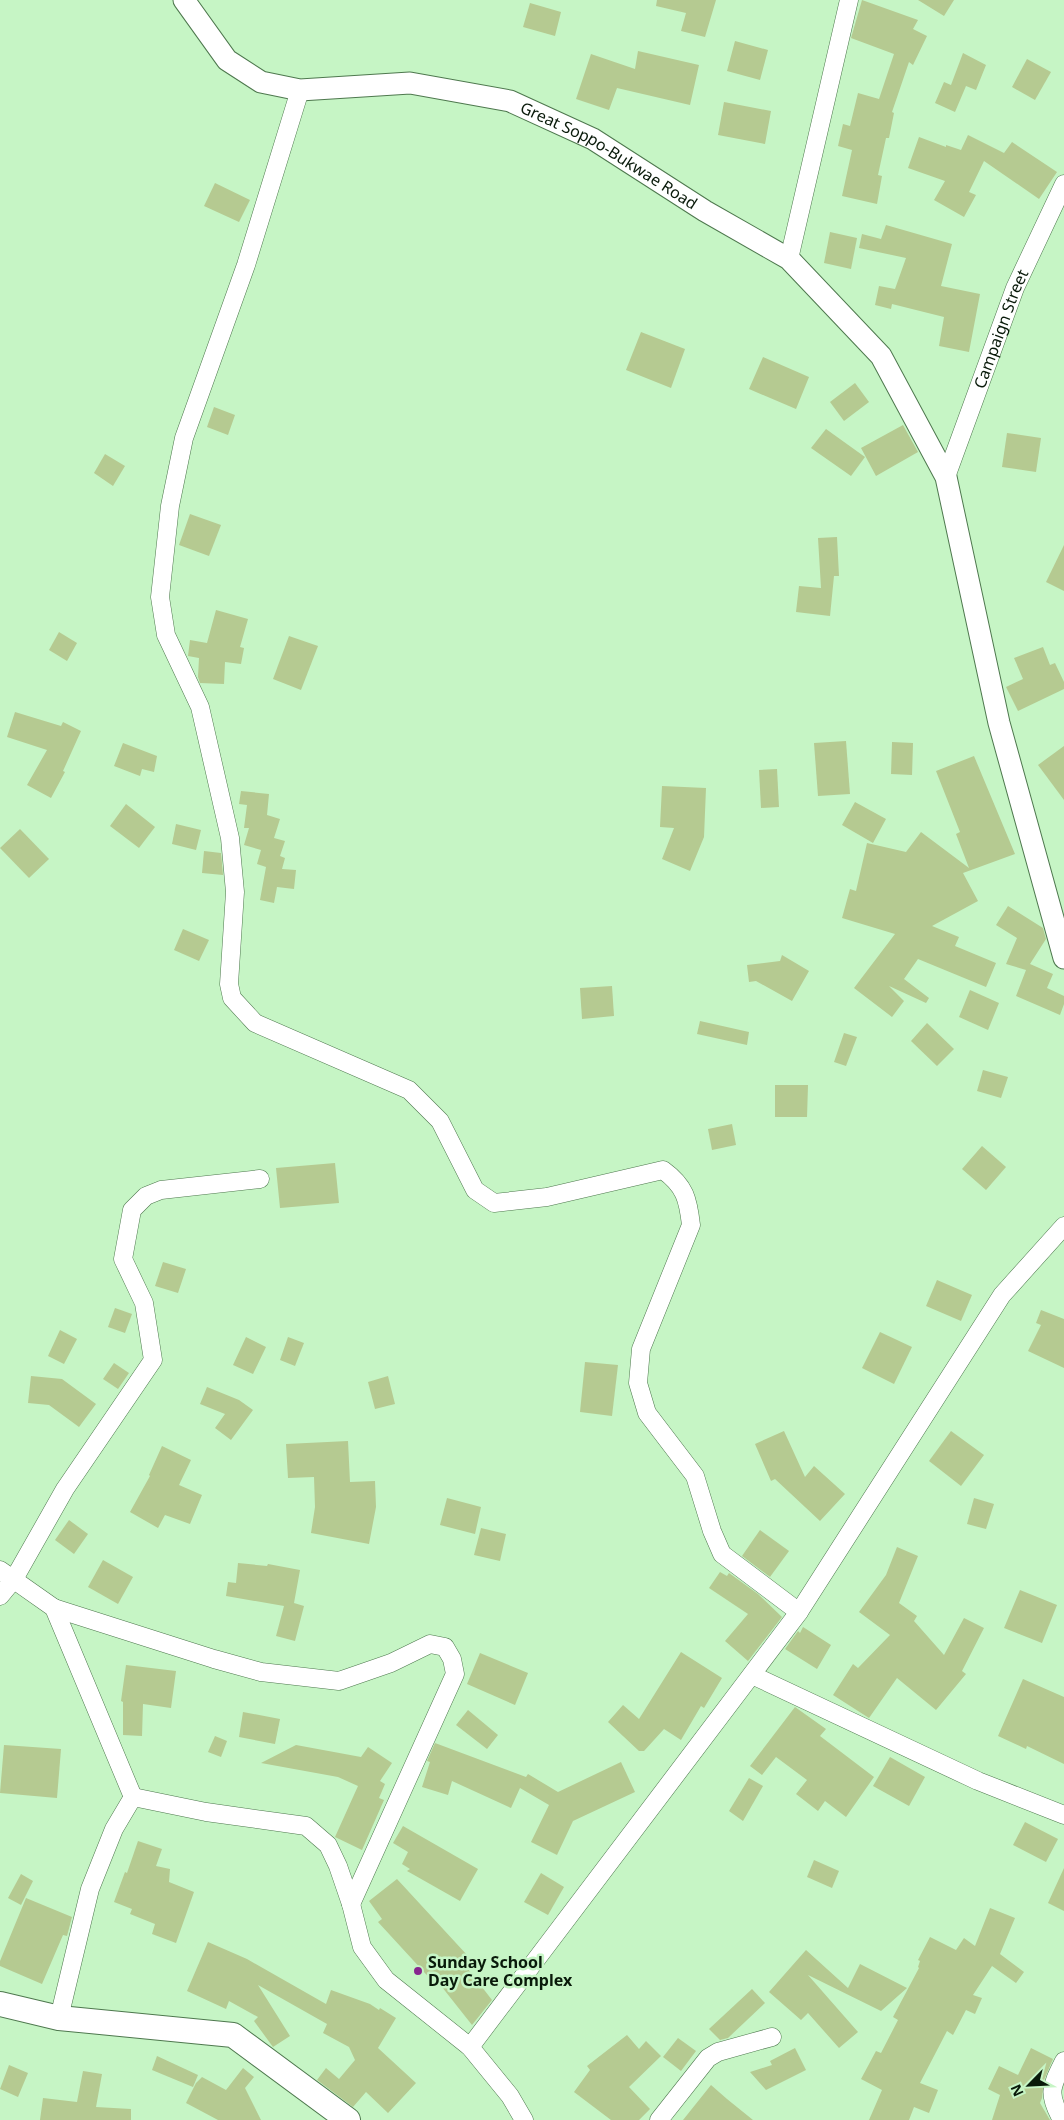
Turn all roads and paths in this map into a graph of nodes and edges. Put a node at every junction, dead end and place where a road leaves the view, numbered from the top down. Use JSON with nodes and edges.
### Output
{"nodes":[{"id":1,"x":184,"y":0,"type":"edge"},
{"id":2,"x":849,"y":0,"type":"edge"},
{"id":3,"x":300,"y":90,"type":"junction"},
{"id":4,"x":1064,"y":184,"type":"edge"},
{"id":5,"x":789,"y":259,"type":"junction"},
{"id":6,"x":946,"y":477,"type":"junction"},
{"id":7,"x":1064,"y":958,"type":"edge"},
{"id":8,"x":260,"y":1179,"type":"dead end"},
{"id":9,"x":1064,"y":1226,"type":"edge"},
{"id":10,"x":7,"y":1575,"type":"edge"},
{"id":11,"x":0,"y":1596,"type":"edge"},
{"id":12,"x":54,"y":1608,"type":"junction"},
{"id":13,"x":799,"y":1612,"type":"junction"},
{"id":14,"x":752,"y":1675,"type":"junction"},
{"id":15,"x":133,"y":1798,"type":"junction"},
{"id":16,"x":1064,"y":1815,"type":"edge"},
{"id":17,"x":351,"y":1904,"type":"junction"},
{"id":18,"x":0,"y":2004,"type":"edge"},
{"id":19,"x":59,"y":2018,"type":"junction"},
{"id":20,"x":772,"y":2037,"type":"dead end"},
{"id":21,"x":470,"y":2047,"type":"junction"},
{"id":22,"x":1064,"y":2061,"type":"edge"},
{"id":23,"x":348,"y":2120,"type":"edge"},
{"id":24,"x":524,"y":2120,"type":"edge"},
{"id":25,"x":659,"y":2120,"type":"edge"},
{"id":26,"x":1062,"y":2120,"type":"edge"}],
"edges":[{"from":1,"to":3,"type":"street","name":"Great Soppo-Bukwae Road"},
{"from":2,"to":5,"type":"street"},
{"from":3,"to":5,"type":"street","name":"Great Soppo-Bukwae Road"},
{"from":3,"to":13,"type":"street"},
{"from":4,"to":6,"type":"street","name":"Campaign Street"},
{"from":5,"to":6,"type":"street","name":"Great Soppo-Bukwae Road"},
{"from":6,"to":7,"type":"street","name":"Great Soppo-Bukwae Road"},
{"from":8,"to":10,"type":"street"},
{"from":9,"to":13,"type":"street"},
{"from":10,"to":11,"type":"street"},
{"from":10,"to":12,"type":"street"},
{"from":12,"to":15,"type":"street"},
{"from":12,"to":17,"type":"street"},
{"from":13,"to":14,"type":"street"},
{"from":14,"to":16,"type":"street"},
{"from":14,"to":21,"type":"street"},
{"from":15,"to":17,"type":"street"},
{"from":15,"to":19,"type":"street"},
{"from":17,"to":21,"type":"street"},
{"from":18,"to":19,"type":"main road"},
{"from":19,"to":23,"type":"main road"},
{"from":20,"to":25,"type":"street"},
{"from":21,"to":24,"type":"street"},
{"from":22,"to":26,"type":"street"}]}
